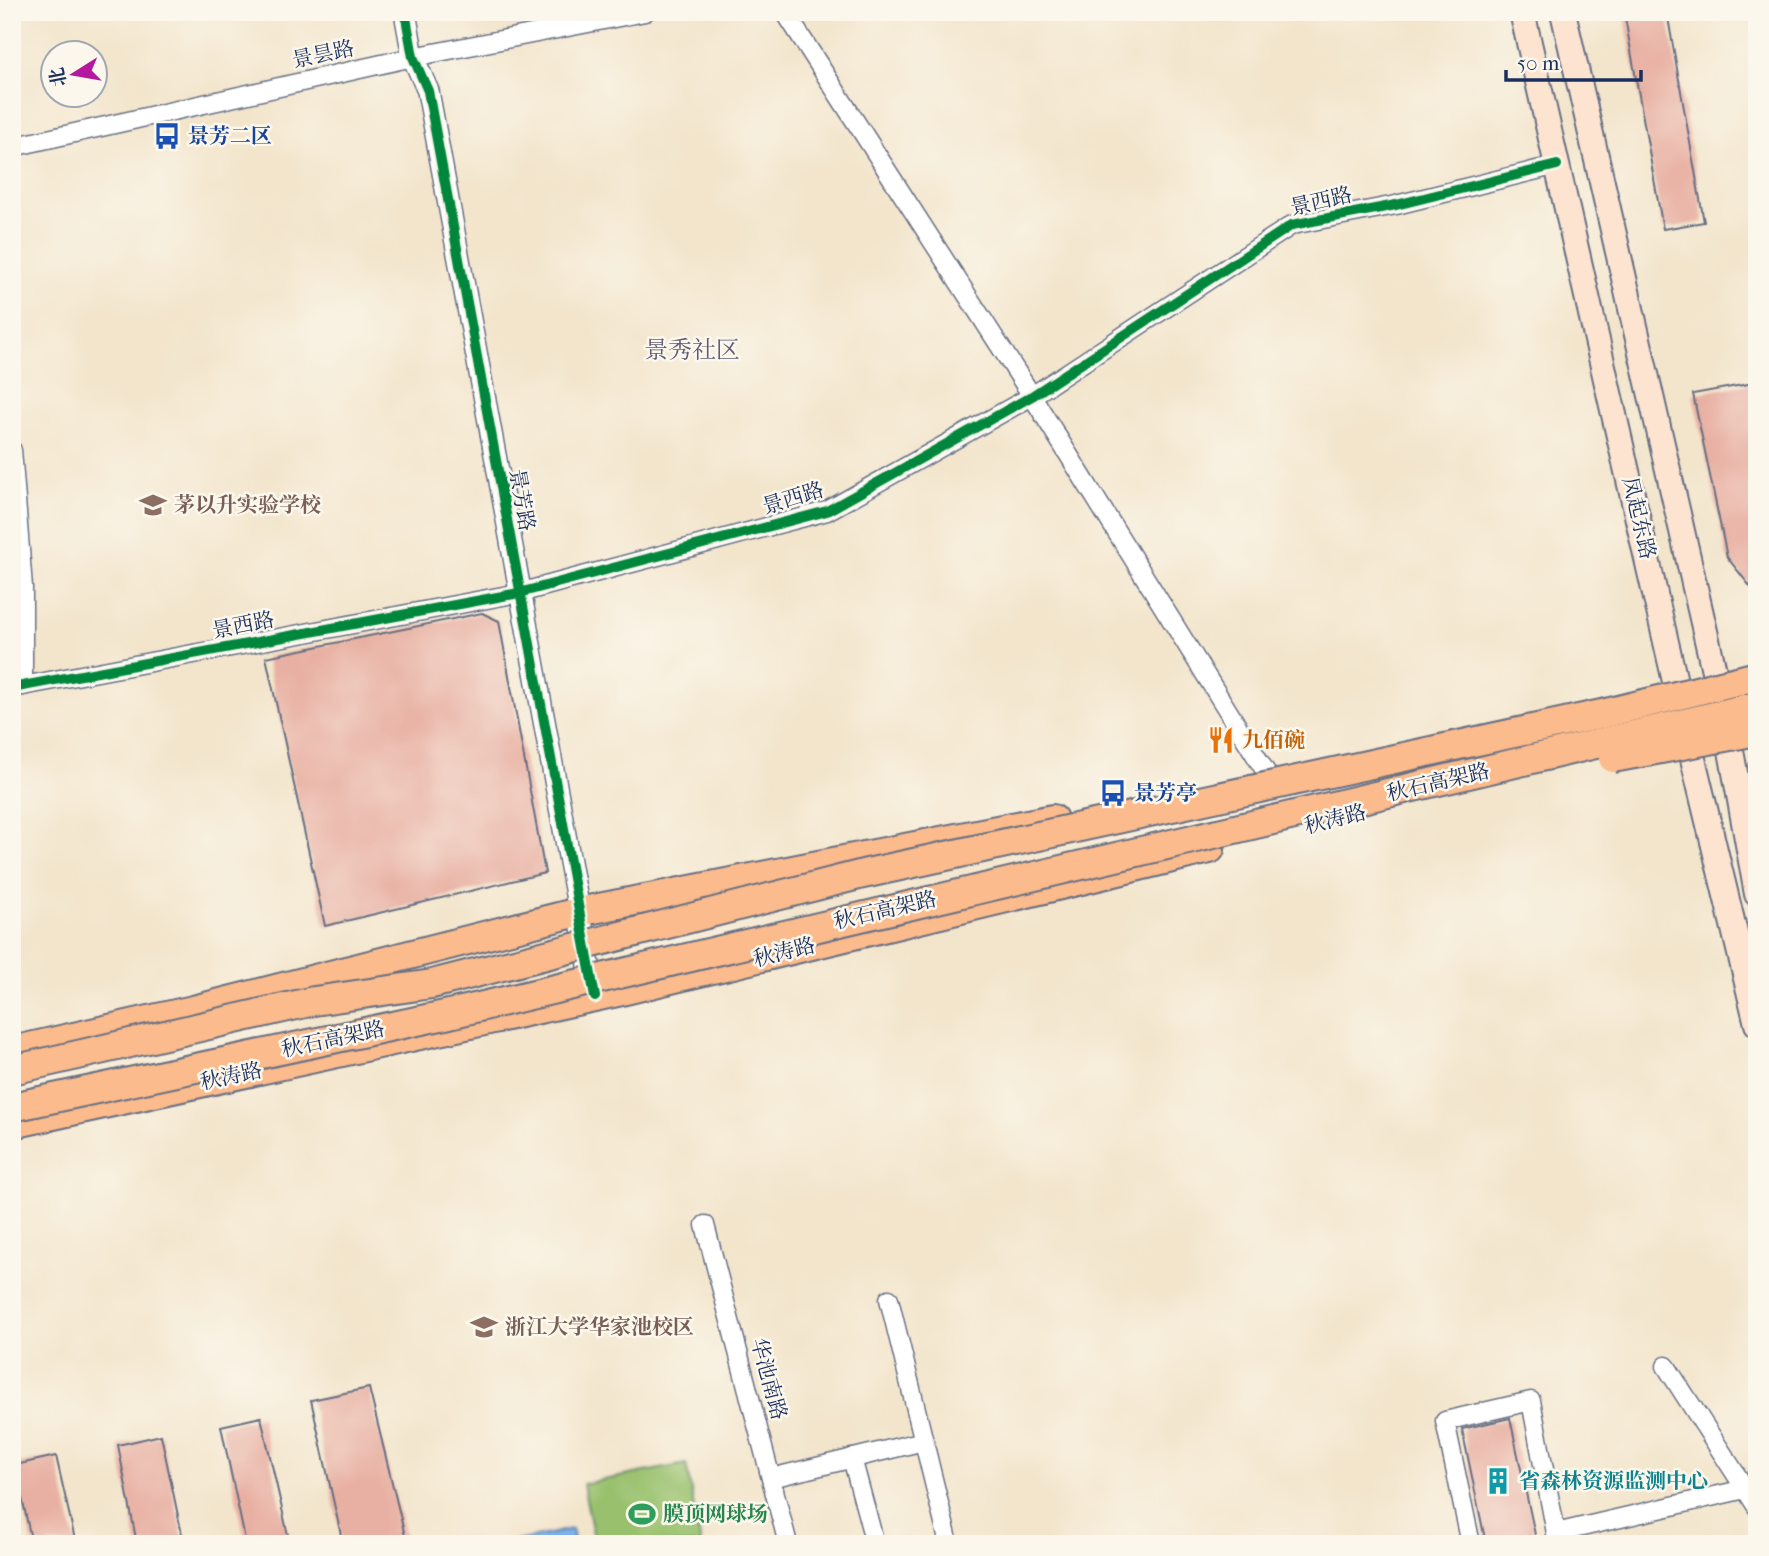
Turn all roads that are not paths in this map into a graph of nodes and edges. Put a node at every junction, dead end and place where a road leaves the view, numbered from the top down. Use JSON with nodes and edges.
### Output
{"nodes":[{"id":1,"x":405,"y":12,"type":"edge"},
{"id":2,"x":645,"y":12,"type":"edge"},
{"id":3,"x":785,"y":12,"type":"edge"},
{"id":4,"x":1522,"y":12,"type":"edge"},
{"id":5,"x":1563,"y":12,"type":"edge"},
{"id":6,"x":413,"y":57,"type":"junction"},
{"id":7,"x":12,"y":147,"type":"edge"},
{"id":8,"x":1557,"y":165,"type":"junction"},
{"id":9,"x":1032,"y":396,"type":"junction"},
{"id":10,"x":12,"y":450,"type":"edge"},
{"id":11,"x":519,"y":593,"type":"junction"},
{"id":12,"x":1757,"y":666,"type":"edge"},
{"id":13,"x":1714,"y":676,"type":"junction"},
{"id":14,"x":1757,"y":676,"type":"edge"},
{"id":15,"x":1678,"y":685,"type":"junction"},
{"id":16,"x":18,"y":687,"type":"edge"},
{"id":17,"x":1757,"y":706,"type":"edge"},
{"id":18,"x":1757,"y":716,"type":"edge"},
{"id":19,"x":1726,"y":723,"type":"junction"},
{"id":20,"x":1757,"y":731,"type":"edge"},
{"id":21,"x":1686,"y":734,"type":"junction"},
{"id":22,"x":1269,"y":777,"type":"junction"},
{"id":23,"x":1403,"y":790,"type":"junction"},
{"id":24,"x":1757,"y":894,"type":"edge"},
{"id":25,"x":578,"y":912,"type":"junction"},
{"id":26,"x":595,"y":997,"type":"junction"},
{"id":27,"x":1757,"y":1024,"type":"edge"},
{"id":28,"x":12,"y":1051,"type":"edge"},
{"id":29,"x":12,"y":1070,"type":"edge"},
{"id":30,"x":12,"y":1107,"type":"edge"},
{"id":31,"x":12,"y":1124,"type":"edge"},
{"id":32,"x":705,"y":1225,"type":"dead end"},
{"id":33,"x":889,"y":1299,"type":"dead end"},
{"id":34,"x":1666,"y":1366,"type":"dead end"},
{"id":35,"x":924,"y":1441,"type":"junction"},
{"id":36,"x":852,"y":1458,"type":"junction"},
{"id":37,"x":771,"y":1478,"type":"junction"},
{"id":38,"x":1745,"y":1489,"type":"junction"},
{"id":39,"x":1757,"y":1507,"type":"edge"},
{"id":40,"x":788,"y":1544,"type":"edge"},
{"id":41,"x":875,"y":1544,"type":"edge"},
{"id":42,"x":949,"y":1544,"type":"edge"},
{"id":43,"x":1471,"y":1544,"type":"edge"}],
"edges":[{"from":1,"to":6,"type":"street","name":"景芳路"},
{"from":2,"to":6,"type":"street","name":"景昙路"},
{"from":3,"to":9,"type":"street"},
{"from":4,"to":8,"type":"main road","name":"凤起东路"},
{"from":5,"to":13,"type":"main road","name":"凤起东路"},
{"from":6,"to":7,"type":"street","name":"景昙路"},
{"from":6,"to":11,"type":"street","name":"景芳路"},
{"from":8,"to":9,"type":"street","name":"景西路"},
{"from":8,"to":15,"type":"main road","name":"凤起东路"},
{"from":9,"to":11,"type":"street","name":"景西路"},
{"from":9,"to":22,"type":"street"},
{"from":10,"to":16,"type":"street"},
{"from":11,"to":16,"type":"street","name":"景西路"},
{"from":11,"to":25,"type":"street","name":"景芳路"},
{"from":12,"to":13,"type":"main road"},
{"from":13,"to":15,"type":"main road"},
{"from":13,"to":19,"type":"main road","name":"凤起东路"},
{"from":14,"to":29,"type":"main road","name":"秋石高架路","bridge":true},
{"from":15,"to":21,"type":"main road","name":"凤起东路"},
{"from":15,"to":22,"type":"main road"},
{"from":17,"to":23,"type":"main road","name":"秋石高架路","bridge":true},
{"from":18,"to":19,"type":"main road","name":"秋涛路"},
{"from":19,"to":21,"type":"main road","name":"秋涛路"},
{"from":19,"to":24,"type":"main road","name":"凤起东路"},
{"from":20,"to":23,"type":"main road","bridge":true},
{"from":21,"to":26,"type":"main road","name":"秋涛路"},
{"from":21,"to":27,"type":"main road","name":"凤起东路"},
{"from":22,"to":25,"type":"main road"},
{"from":23,"to":30,"type":"main road","name":"秋石高架路","bridge":true},
{"from":25,"to":26,"type":"street","name":"景芳路"},
{"from":25,"to":28,"type":"main road"},
{"from":26,"to":31,"type":"main road","name":"秋涛路"},
{"from":32,"to":37,"type":"street","name":"华池南路"},
{"from":33,"to":35,"type":"street"},
{"from":34,"to":38,"type":"street"},
{"from":35,"to":36,"type":"street"},
{"from":35,"to":42,"type":"street"},
{"from":36,"to":37,"type":"street"},
{"from":36,"to":41,"type":"street"},
{"from":37,"to":40,"type":"street","name":"华池南路"},
{"from":38,"to":39,"type":"street"},
{"from":38,"to":43,"type":"street"}]}
